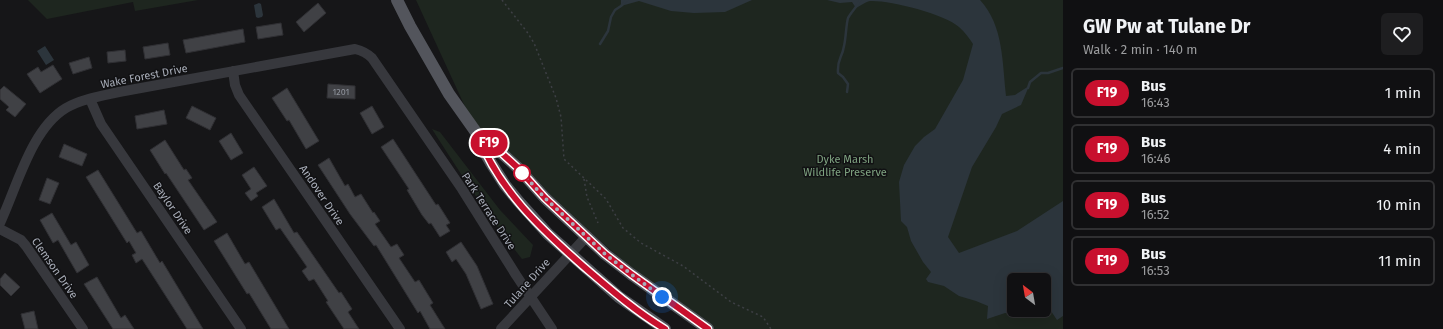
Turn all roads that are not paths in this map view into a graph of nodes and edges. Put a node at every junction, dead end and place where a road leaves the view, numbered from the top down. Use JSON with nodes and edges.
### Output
{"nodes":[{"id":1,"x":397,"y":0,"type":"edge"},
{"id":2,"x":361,"y":50,"type":"joint"},
{"id":3,"x":233,"y":71,"type":"junction"},
{"id":4,"x":90,"y":99,"type":"junction"},
{"id":5,"x":478,"y":135,"type":"junction"},
{"id":6,"x":0,"y":223,"type":"edge"},
{"id":7,"x":0,"y":229,"type":"edge"},
{"id":8,"x":587,"y":236,"type":"junction"},
{"id":9,"x":570,"y":254,"type":"junction"},
{"id":10,"x":531,"y":298,"type":"junction"},
{"id":11,"x":83,"y":329,"type":"edge"},
{"id":12,"x":241,"y":329,"type":"edge"},
{"id":13,"x":400,"y":329,"type":"edge"},
{"id":14,"x":501,"y":329,"type":"edge"},
{"id":15,"x":552,"y":329,"type":"edge"},
{"id":16,"x":665,"y":329,"type":"edge"},
{"id":17,"x":708,"y":329,"type":"edge"}],
"edges":[{"from":1,"to":5,"type":"main road"},
{"from":2,"to":3,"type":"street","name":"Wake Forest Drive"},
{"from":2,"to":10,"type":"street","name":"Park Terrace Drive"},
{"from":3,"to":4,"type":"street","name":"Wake Forest Drive"},
{"from":3,"to":13,"type":"street","name":"Andover Drive"},
{"from":4,"to":6,"type":"street","name":"Wake Forest Drive"},
{"from":4,"to":12,"type":"street","name":"Baylor Drive"},
{"from":5,"to":8,"type":"main road"},
{"from":5,"to":9,"type":"main road"},
{"from":7,"to":11,"type":"street","name":"Clemson Drive"},
{"from":8,"to":9,"type":"street","name":"Tulane Drive"},
{"from":8,"to":17,"type":"main road"},
{"from":9,"to":10,"type":"street","name":"Tulane Drive"},
{"from":9,"to":16,"type":"main road"},
{"from":10,"to":14,"type":"street","name":"Tulane Drive"},
{"from":10,"to":15,"type":"street","name":"Park Terrace Drive"}]}
